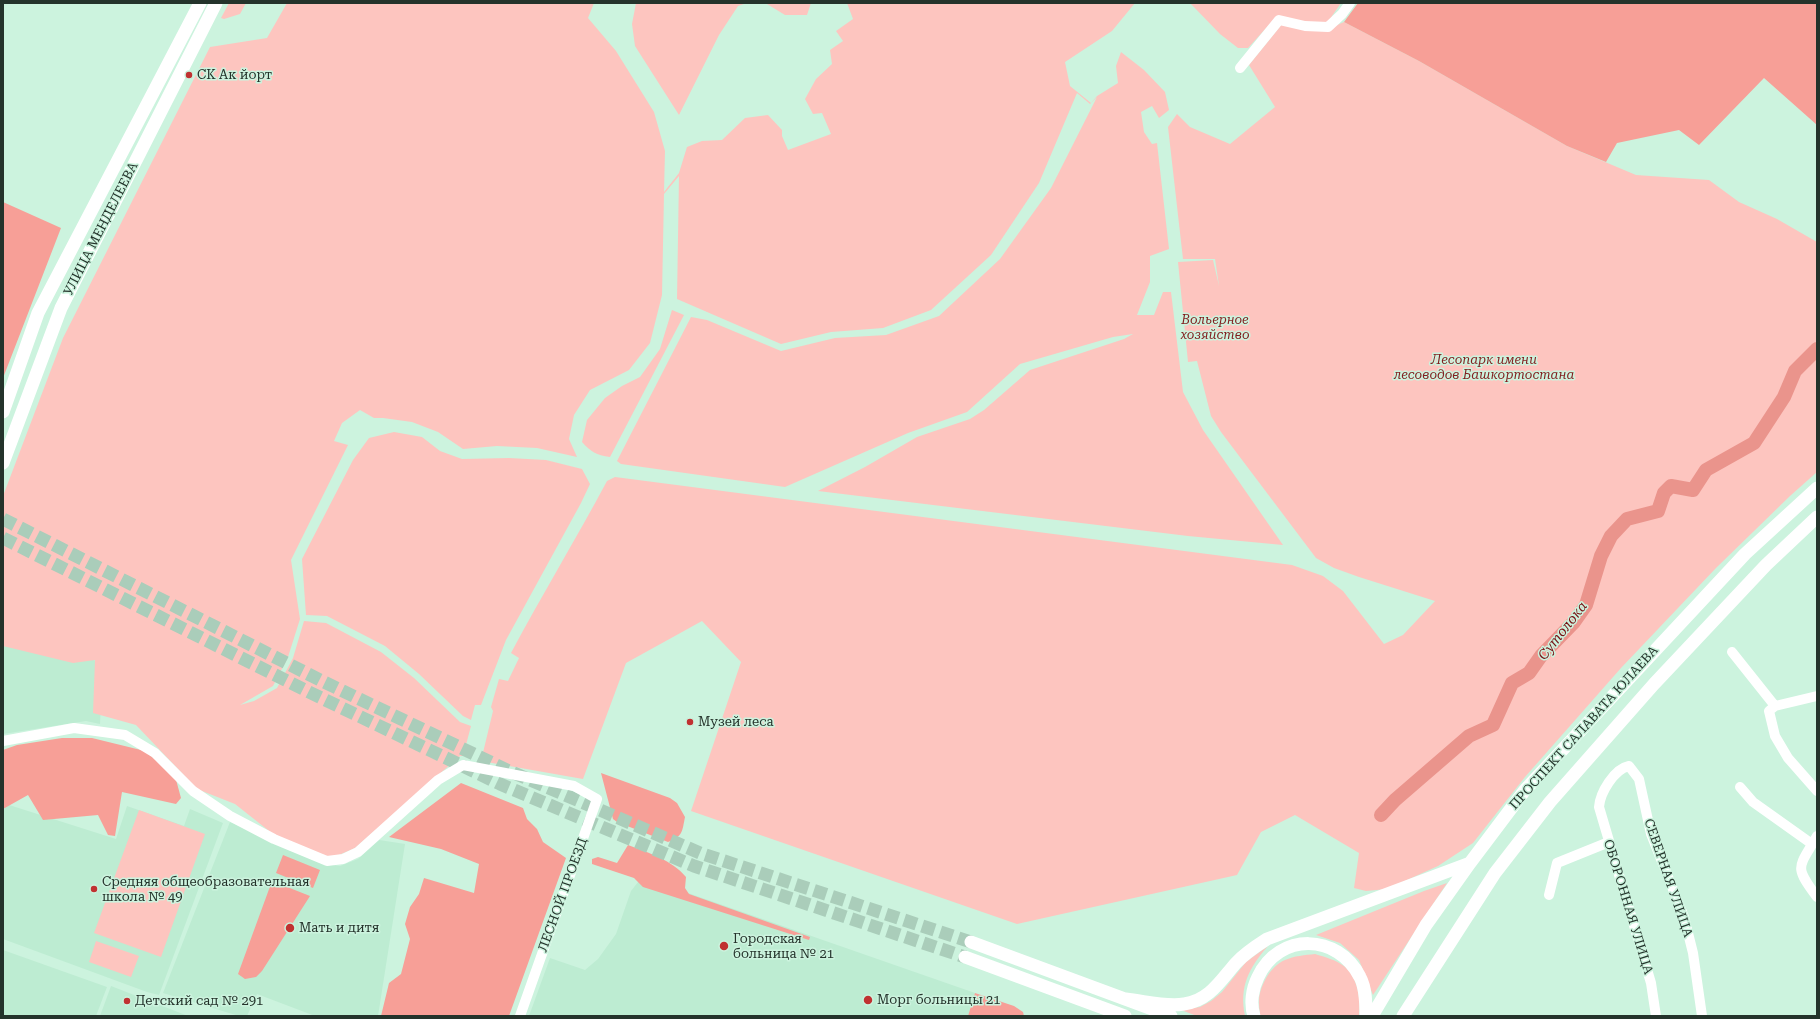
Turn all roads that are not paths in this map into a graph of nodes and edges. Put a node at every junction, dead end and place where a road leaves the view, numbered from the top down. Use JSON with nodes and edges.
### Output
{"nodes":[{"id":1,"x":200,"y":3,"type":"edge"},
{"id":2,"x":216,"y":3,"type":"edge"},
{"id":3,"x":1350,"y":3,"type":"edge"},
{"id":4,"x":1240,"y":68,"type":"dead end"},
{"id":5,"x":3,"y":412,"type":"edge"},
{"id":6,"x":3,"y":463,"type":"edge"},
{"id":7,"x":1817,"y":488,"type":"edge"},
{"id":8,"x":1817,"y":517,"type":"edge"},
{"id":9,"x":1732,"y":652,"type":"dead end"},
{"id":10,"x":1817,"y":696,"type":"edge"},
{"id":11,"x":1776,"y":706,"type":"junction"},
{"id":12,"x":3,"y":741,"type":"edge"},
{"id":13,"x":1629,"y":766,"type":"joint"},
{"id":14,"x":1740,"y":787,"type":"dead end"},
{"id":15,"x":1817,"y":791,"type":"edge"},
{"id":16,"x":1815,"y":840,"type":"edge"},
{"id":17,"x":1609,"y":842,"type":"junction"},
{"id":18,"x":1470,"y":863,"type":"junction"},
{"id":19,"x":1550,"y":895,"type":"dead end"},
{"id":20,"x":1817,"y":897,"type":"edge"},
{"id":21,"x":971,"y":942,"type":"tunnel mouth"},
{"id":22,"x":965,"y":957,"type":"tunnel mouth"},
{"id":23,"x":1126,"y":999,"type":"junction"},
{"id":24,"x":1123,"y":1015,"type":"edge"},
{"id":25,"x":520,"y":1016,"type":"edge"},
{"id":26,"x":1171,"y":1016,"type":"edge"},
{"id":27,"x":1254,"y":1016,"type":"edge"},
{"id":28,"x":1366,"y":1016,"type":"edge"},
{"id":29,"x":1372,"y":1016,"type":"edge"},
{"id":30,"x":1403,"y":1016,"type":"edge"},
{"id":31,"x":1656,"y":1016,"type":"edge"},
{"id":32,"x":1702,"y":1016,"type":"edge"}],
"edges":[{"from":1,"to":5,"type":"main road","name":"УЛИЦА МЕНДЕЛЕЕВА"},
{"from":2,"to":6,"type":"main road","name":"УЛИЦА МЕНДЕЛЕЕВА"},
{"from":3,"to":4,"type":"street"},
{"from":7,"to":18,"type":"main road","name":"ПРОСПЕКТ САЛАВАТА ЮЛАЕВА"},
{"from":8,"to":30,"type":"main road","name":"ПРОСПЕКТ САЛАВАТА ЮЛАЕВА"},
{"from":9,"to":11,"type":"street"},
{"from":10,"to":11,"type":"street"},
{"from":11,"to":15,"type":"street"},
{"from":12,"to":25,"type":"street","name":"ЛЕСНОЙ ПРОЕЗД"},
{"from":13,"to":17,"type":"street","name":"ОБОРОННАЯ УЛИЦА"},
{"from":13,"to":32,"type":"street","name":"СЕВЕРНАЯ УЛИЦА"},
{"from":14,"to":16,"type":"street"},
{"from":16,"to":20,"type":"street"},
{"from":17,"to":19,"type":"street"},
{"from":17,"to":31,"type":"street","name":"ОБОРОННАЯ УЛИЦА"},
{"from":18,"to":23,"type":"main road"},
{"from":18,"to":29,"type":"main road","name":"ПРОСПЕКТ САЛАВАТА ЮЛАЕВА"},
{"from":21,"to":23,"type":"main road"},
{"from":22,"to":24,"type":"main road"},
{"from":23,"to":26,"type":"main road"},
{"from":27,"to":28,"type":"main road"}]}
